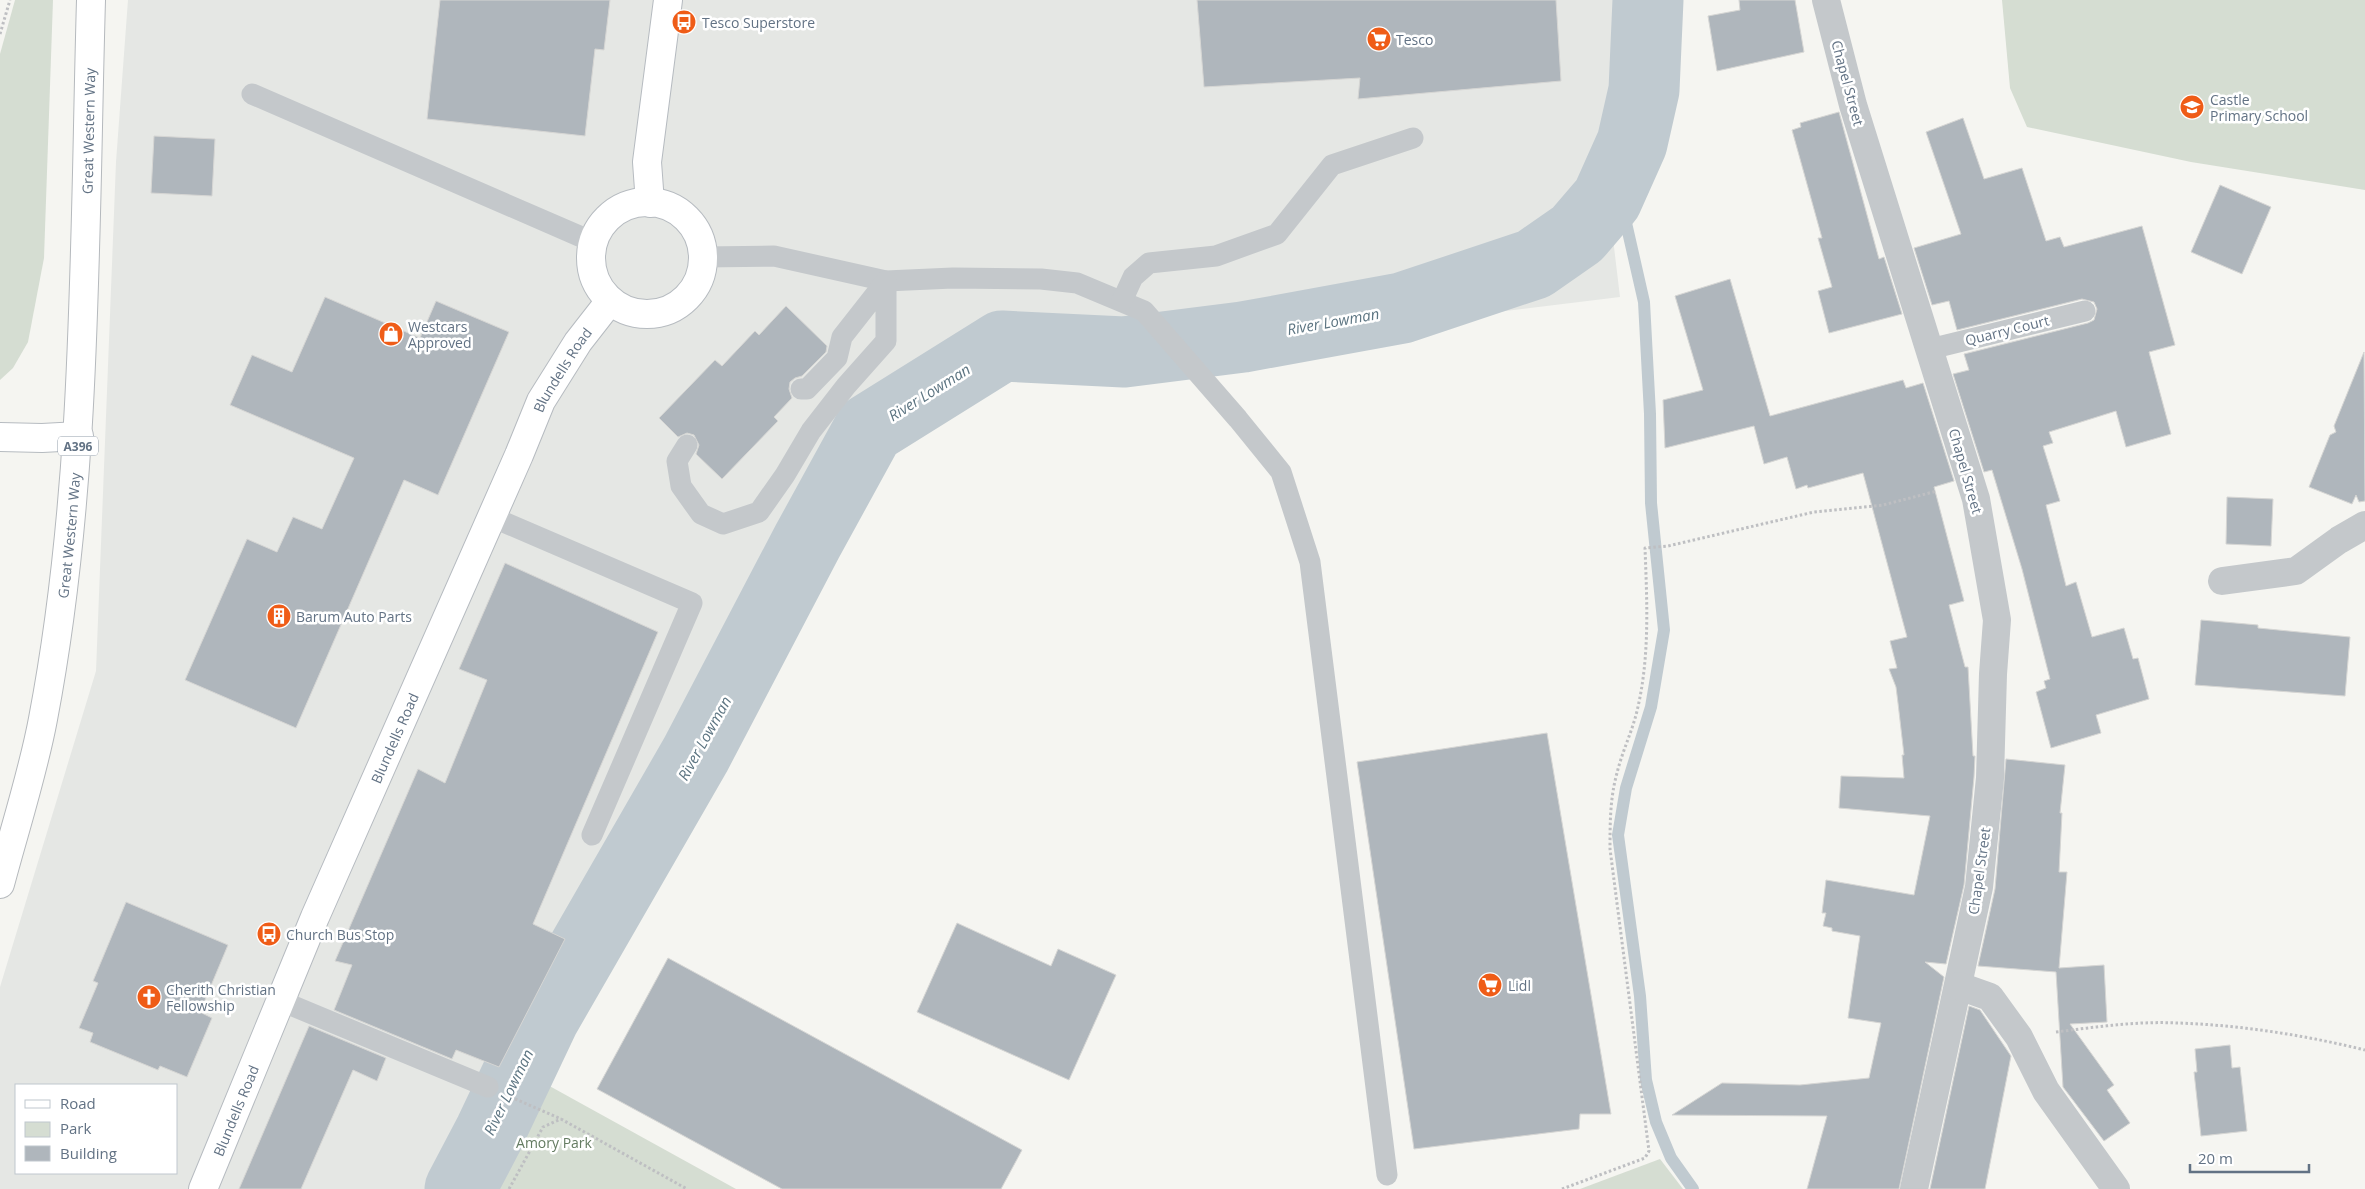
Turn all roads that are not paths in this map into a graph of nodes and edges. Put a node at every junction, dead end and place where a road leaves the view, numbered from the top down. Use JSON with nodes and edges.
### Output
{"nodes":[{"id":1,"x":91,"y":0,"type":"edge"},
{"id":2,"x":668,"y":0,"type":"edge"},
{"id":3,"x":1826,"y":0,"type":"edge"},
{"id":4,"x":252,"y":94,"type":"dead end"},
{"id":5,"x":1413,"y":138,"type":"dead end"},
{"id":6,"x":650,"y":203,"type":"junction"},
{"id":7,"x":593,"y":242,"type":"junction"},
{"id":8,"x":703,"y":257,"type":"junction"},
{"id":9,"x":886,"y":281,"type":"junction"},
{"id":10,"x":610,"y":301,"type":"junction"},
{"id":11,"x":1122,"y":301,"type":"junction"},
{"id":12,"x":2085,"y":311,"type":"dead end"},
{"id":13,"x":1930,"y":349,"type":"junction"},
{"id":14,"x":801,"y":389,"type":"dead end"},
{"id":15,"x":78,"y":436,"type":"junction"},
{"id":16,"x":0,"y":437,"type":"edge"},
{"id":17,"x":687,"y":445,"type":"dead end"},
{"id":18,"x":492,"y":517,"type":"junction"},
{"id":19,"x":2365,"y":525,"type":"edge"},
{"id":20,"x":2222,"y":581,"type":"dead end"},
{"id":21,"x":592,"y":835,"type":"dead end"},
{"id":22,"x":0,"y":884,"type":"edge"},
{"id":23,"x":1959,"y":986,"type":"junction"},
{"id":24,"x":281,"y":1000,"type":"junction"},
{"id":25,"x":488,"y":1088,"type":"dead end"},
{"id":26,"x":1387,"y":1175,"type":"dead end"},
{"id":27,"x":203,"y":1189,"type":"edge"},
{"id":28,"x":1914,"y":1189,"type":"edge"},
{"id":29,"x":2116,"y":1189,"type":"edge"}],
"edges":[{"from":1,"to":15,"type":"street","name":"Great Western Way","number":"A396"},
{"from":2,"to":6,"type":"street"},
{"from":3,"to":13,"type":"street","name":"Chapel Street"},
{"from":4,"to":7,"type":"lane"},
{"from":5,"to":11,"type":"lane"},
{"from":6,"to":7,"type":"street"},
{"from":6,"to":8,"type":"street"},
{"from":7,"to":10,"type":"street"},
{"from":8,"to":9,"type":"lane"},
{"from":8,"to":10,"type":"street"},
{"from":9,"to":11,"type":"lane"},
{"from":9,"to":14,"type":"lane"},
{"from":9,"to":17,"type":"lane"},
{"from":10,"to":18,"type":"street","name":"Blundells Road"},
{"from":11,"to":26,"type":"lane"},
{"from":12,"to":13,"type":"lane","name":"Quarry Court"},
{"from":13,"to":23,"type":"street","name":"Chapel Street"},
{"from":15,"to":16,"type":"street"},
{"from":15,"to":22,"type":"street","name":"Great Western Way","number":"A396"},
{"from":18,"to":21,"type":"lane"},
{"from":18,"to":24,"type":"street","name":"Blundells Road"},
{"from":19,"to":20,"type":"street"},
{"from":23,"to":28,"type":"street","name":"Chapel Street"},
{"from":23,"to":29,"type":"street"},
{"from":24,"to":25,"type":"lane"},
{"from":24,"to":27,"type":"street","name":"Blundells Road"}]}
